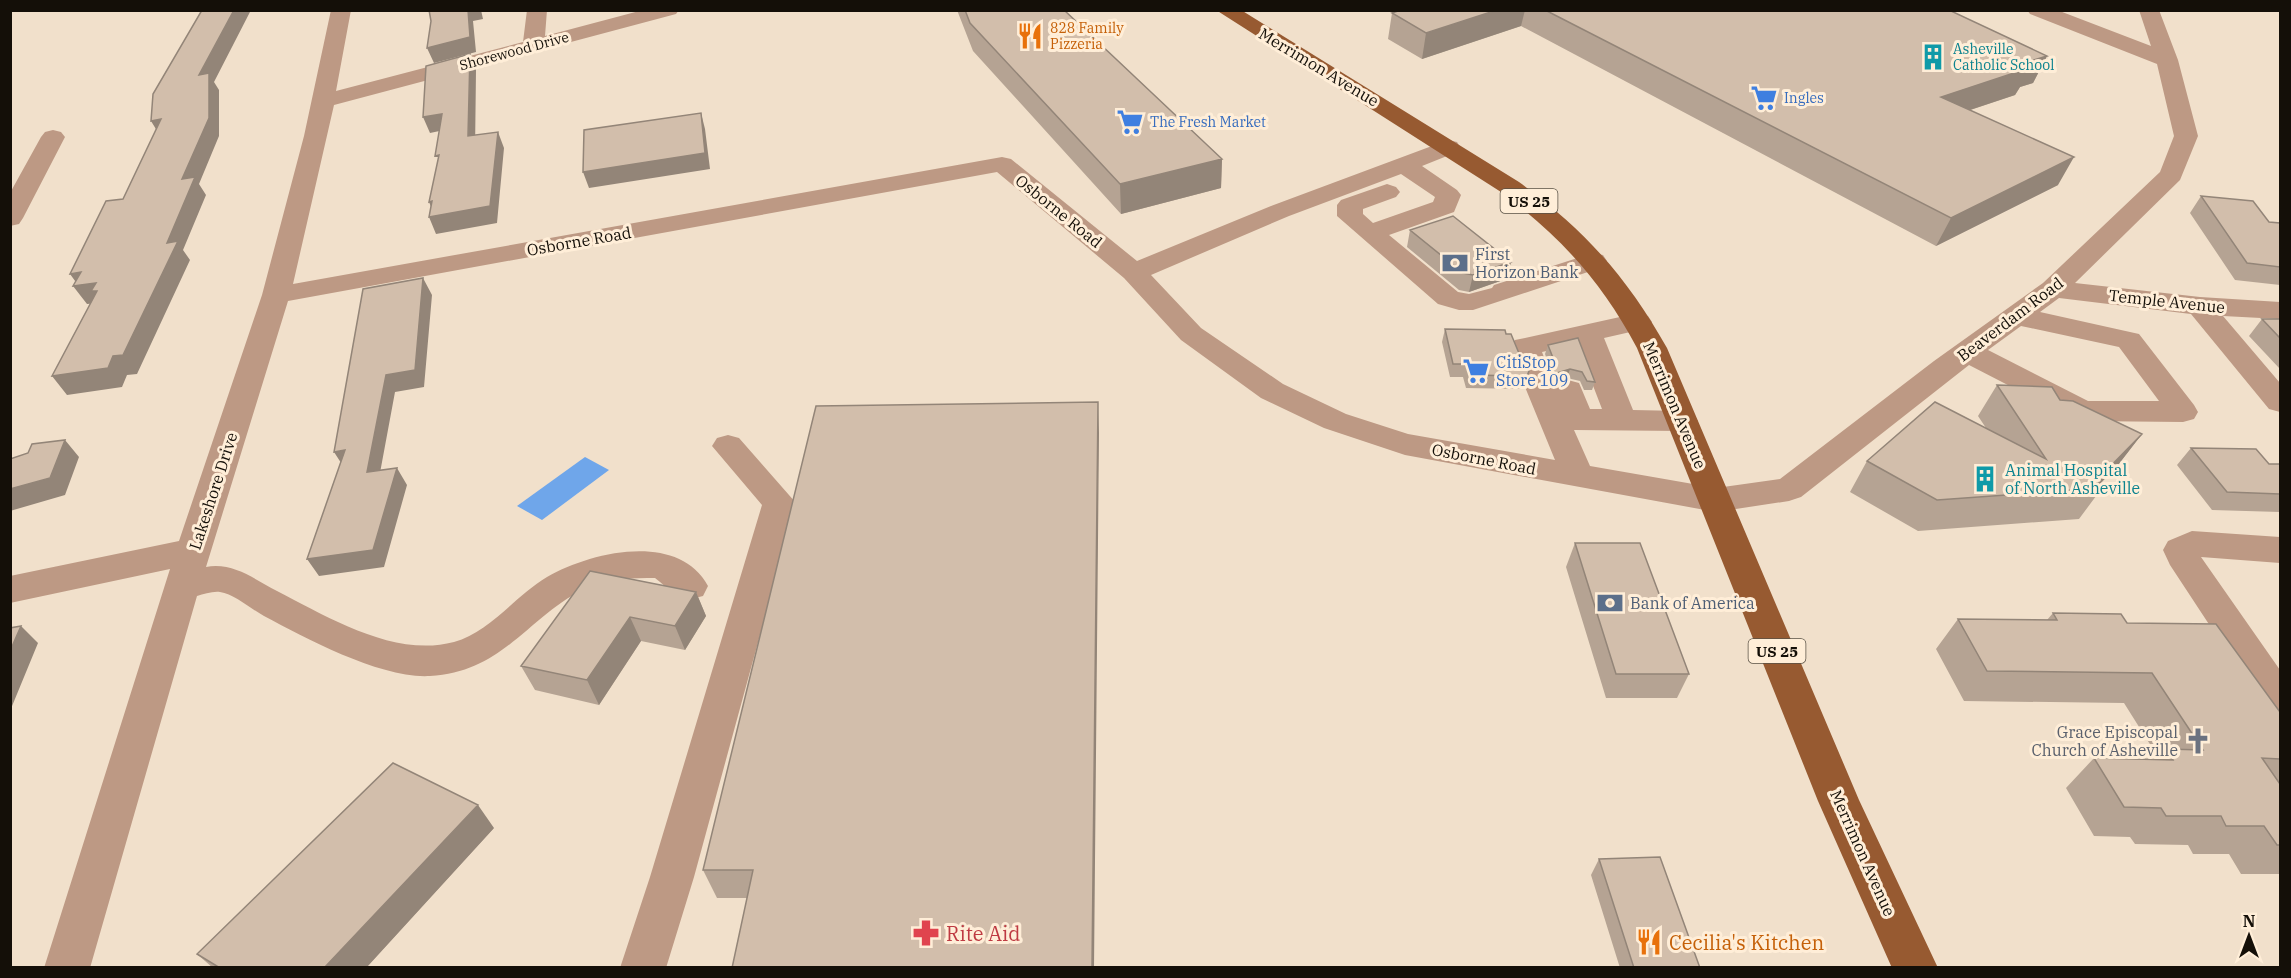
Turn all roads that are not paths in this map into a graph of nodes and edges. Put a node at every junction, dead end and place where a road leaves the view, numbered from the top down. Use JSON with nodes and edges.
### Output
{"nodes":[{"id":1,"x":341,"y":10,"type":"edge"},
{"id":2,"x":537,"y":10,"type":"edge"},
{"id":3,"x":669,"y":10,"type":"edge"},
{"id":4,"x":1226,"y":10,"type":"edge"},
{"id":5,"x":2037,"y":10,"type":"edge"},
{"id":6,"x":2150,"y":10,"type":"edge"},
{"id":7,"x":534,"y":46,"type":"junction"},
{"id":8,"x":2168,"y":60,"type":"junction"},
{"id":9,"x":323,"y":101,"type":"junction"},
{"id":10,"x":53,"y":137,"type":"dead end"},
{"id":11,"x":1448,"y":147,"type":"junction"},
{"id":12,"x":1403,"y":164,"type":"junction"},
{"id":13,"x":1424,"y":179,"type":"junction"},
{"id":14,"x":10,"y":218,"type":"edge"},
{"id":15,"x":1375,"y":231,"type":"junction"},
{"id":16,"x":1593,"y":261,"type":"junction"},
{"id":17,"x":1134,"y":272,"type":"junction"},
{"id":18,"x":2053,"y":289,"type":"junction"},
{"id":19,"x":276,"y":295,"type":"junction"},
{"id":20,"x":2200,"y":306,"type":"junction"},
{"id":21,"x":2280,"y":310,"type":"edge"},
{"id":22,"x":2016,"y":316,"type":"junction"},
{"id":23,"x":1638,"y":322,"type":"junction"},
{"id":24,"x":1588,"y":334,"type":"junction"},
{"id":25,"x":1968,"y":352,"type":"junction"},
{"id":26,"x":2280,"y":402,"type":"edge"},
{"id":27,"x":1566,"y":420,"type":"junction"},
{"id":28,"x":1622,"y":421,"type":"junction"},
{"id":29,"x":1682,"y":421,"type":"junction"},
{"id":30,"x":728,"y":446,"type":"dead end"},
{"id":31,"x":1578,"y":477,"type":"junction"},
{"id":32,"x":1716,"y":500,"type":"junction"},
{"id":33,"x":2280,"y":550,"type":"edge"},
{"id":34,"x":193,"y":551,"type":"junction"},
{"id":35,"x":183,"y":586,"type":"junction"},
{"id":36,"x":690,"y":586,"type":"dead end"},
{"id":37,"x":10,"y":590,"type":"edge"},
{"id":38,"x":2280,"y":700,"type":"edge"},
{"id":39,"x":67,"y":968,"type":"edge"},
{"id":40,"x":643,"y":968,"type":"edge"},
{"id":41,"x":1915,"y":968,"type":"edge"}],
"edges":[{"from":1,"to":9,"type":"street","name":"Lakeshore Drive"},
{"from":2,"to":7,"type":"street"},
{"from":3,"to":7,"type":"street","name":"Shorewood Drive"},
{"from":4,"to":11,"type":"main road","name":"Merrimon Avenue","number":"US 25"},
{"from":5,"to":8,"type":"street"},
{"from":6,"to":8,"type":"street","name":"Beaverdam Road"},
{"from":7,"to":9,"type":"street","name":"Shorewood Drive"},
{"from":8,"to":18,"type":"street","name":"Beaverdam Road"},
{"from":9,"to":19,"type":"street","name":"Lakeshore Drive"},
{"from":10,"to":14,"type":"street"},
{"from":11,"to":12,"type":"street"},
{"from":11,"to":16,"type":"main road","name":"Merrimon Avenue","number":"US 25"},
{"from":12,"to":13,"type":"street"},
{"from":12,"to":17,"type":"street"},
{"from":13,"to":15,"type":"street"},
{"from":13,"to":15,"type":"street"},
{"from":15,"to":16,"type":"street"},
{"from":16,"to":23,"type":"main road","name":"Merrimon Avenue","number":"US 25"},
{"from":17,"to":19,"type":"street","name":"Osborne Road"},
{"from":17,"to":31,"type":"street","name":"Osborne Road"},
{"from":18,"to":20,"type":"street","name":"Temple Avenue"},
{"from":18,"to":22,"type":"street","name":"Beaverdam Road"},
{"from":19,"to":34,"type":"street","name":"Lakeshore Drive"},
{"from":20,"to":21,"type":"street","name":"Temple Avenue"},
{"from":20,"to":26,"type":"street"},
{"from":22,"to":25,"type":"street","name":"Beaverdam Road"},
{"from":22,"to":25,"type":"street"},
{"from":23,"to":24,"type":"street"},
{"from":23,"to":29,"type":"main road","name":"Merrimon Avenue","number":"US 25"},
{"from":24,"to":27,"type":"street"},
{"from":24,"to":28,"type":"street"},
{"from":25,"to":32,"type":"street","name":"Beaverdam Road"},
{"from":27,"to":28,"type":"street"},
{"from":27,"to":31,"type":"street"},
{"from":28,"to":29,"type":"street"},
{"from":29,"to":32,"type":"main road","name":"Merrimon Avenue","number":"US 25"},
{"from":30,"to":40,"type":"street"},
{"from":31,"to":32,"type":"street","name":"Osborne Road"},
{"from":32,"to":41,"type":"main road","name":"Merrimon Avenue","number":"US 25"},
{"from":33,"to":38,"type":"street"},
{"from":34,"to":35,"type":"street","name":"Lakeshore Drive"},
{"from":34,"to":37,"type":"street"},
{"from":35,"to":36,"type":"street"},
{"from":35,"to":39,"type":"street","name":"Lakeshore Drive"}]}
